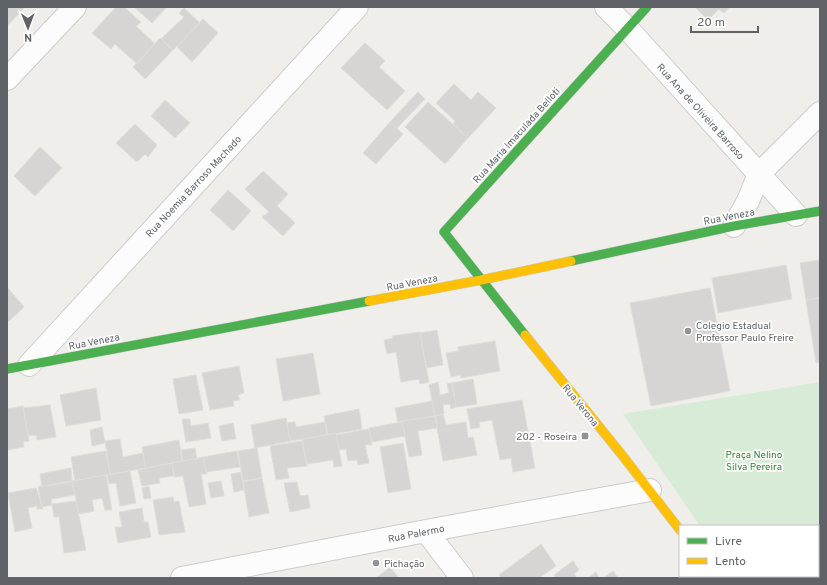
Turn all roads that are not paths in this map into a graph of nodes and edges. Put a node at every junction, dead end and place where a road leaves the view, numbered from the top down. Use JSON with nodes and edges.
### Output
{"nodes":[{"id":1,"x":75,"y":7,"type":"edge"},
{"id":2,"x":357,"y":7,"type":"edge"},
{"id":3,"x":606,"y":7,"type":"edge"},
{"id":4,"x":647,"y":7,"type":"edge"},
{"id":5,"x":627,"y":28,"type":"junction"},
{"id":6,"x":7,"y":79,"type":"edge"},
{"id":7,"x":820,"y":113,"type":"edge"},
{"id":8,"x":759,"y":174,"type":"junction"},
{"id":9,"x":820,"y":211,"type":"edge"},
{"id":10,"x":796,"y":215,"type":"junction"},
{"id":11,"x":734,"y":226,"type":"junction"},
{"id":12,"x":481,"y":280,"type":"junction"},
{"id":13,"x":29,"y":364,"type":"junction"},
{"id":14,"x":7,"y":369,"type":"edge"},
{"id":15,"x":650,"y":490,"type":"junction"},
{"id":16,"x":679,"y":529,"type":"edge"},
{"id":17,"x":426,"y":531,"type":"junction"},
{"id":18,"x":188,"y":577,"type":"edge"},
{"id":19,"x":462,"y":578,"type":"edge"}],
"edges":[{"from":1,"to":6,"type":"street"},
{"from":2,"to":13,"type":"street","name":"Rua Noemia Barroso Machado"},
{"from":3,"to":5,"type":"street","name":"Rua Ana de Oliveira Barroso"},
{"from":4,"to":5,"type":"street","name":"Rua Maria Imaculada Belloti"},
{"from":5,"to":8,"type":"street","name":"Rua Ana de Oliveira Barroso"},
{"from":5,"to":12,"type":"street","name":"Rua Maria Imaculada Belloti"},
{"from":7,"to":8,"type":"street"},
{"from":8,"to":10,"type":"street","name":"Rua Ana de Oliveira Barroso"},
{"from":8,"to":11,"type":"street"},
{"from":9,"to":10,"type":"street","name":"Rua Veneza"},
{"from":10,"to":11,"type":"street","name":"Rua Veneza"},
{"from":11,"to":12,"type":"street","name":"Rua Veneza"},
{"from":12,"to":13,"type":"street","name":"Rua Veneza"},
{"from":12,"to":15,"type":"street","name":"Rua Verona"},
{"from":13,"to":14,"type":"street","name":"Rua Veneza"},
{"from":15,"to":16,"type":"street","name":"Rua Verona"},
{"from":15,"to":17,"type":"street","name":"Rua Palermo"},
{"from":17,"to":18,"type":"street","name":"Rua Palermo"},
{"from":17,"to":19,"type":"street"}]}
